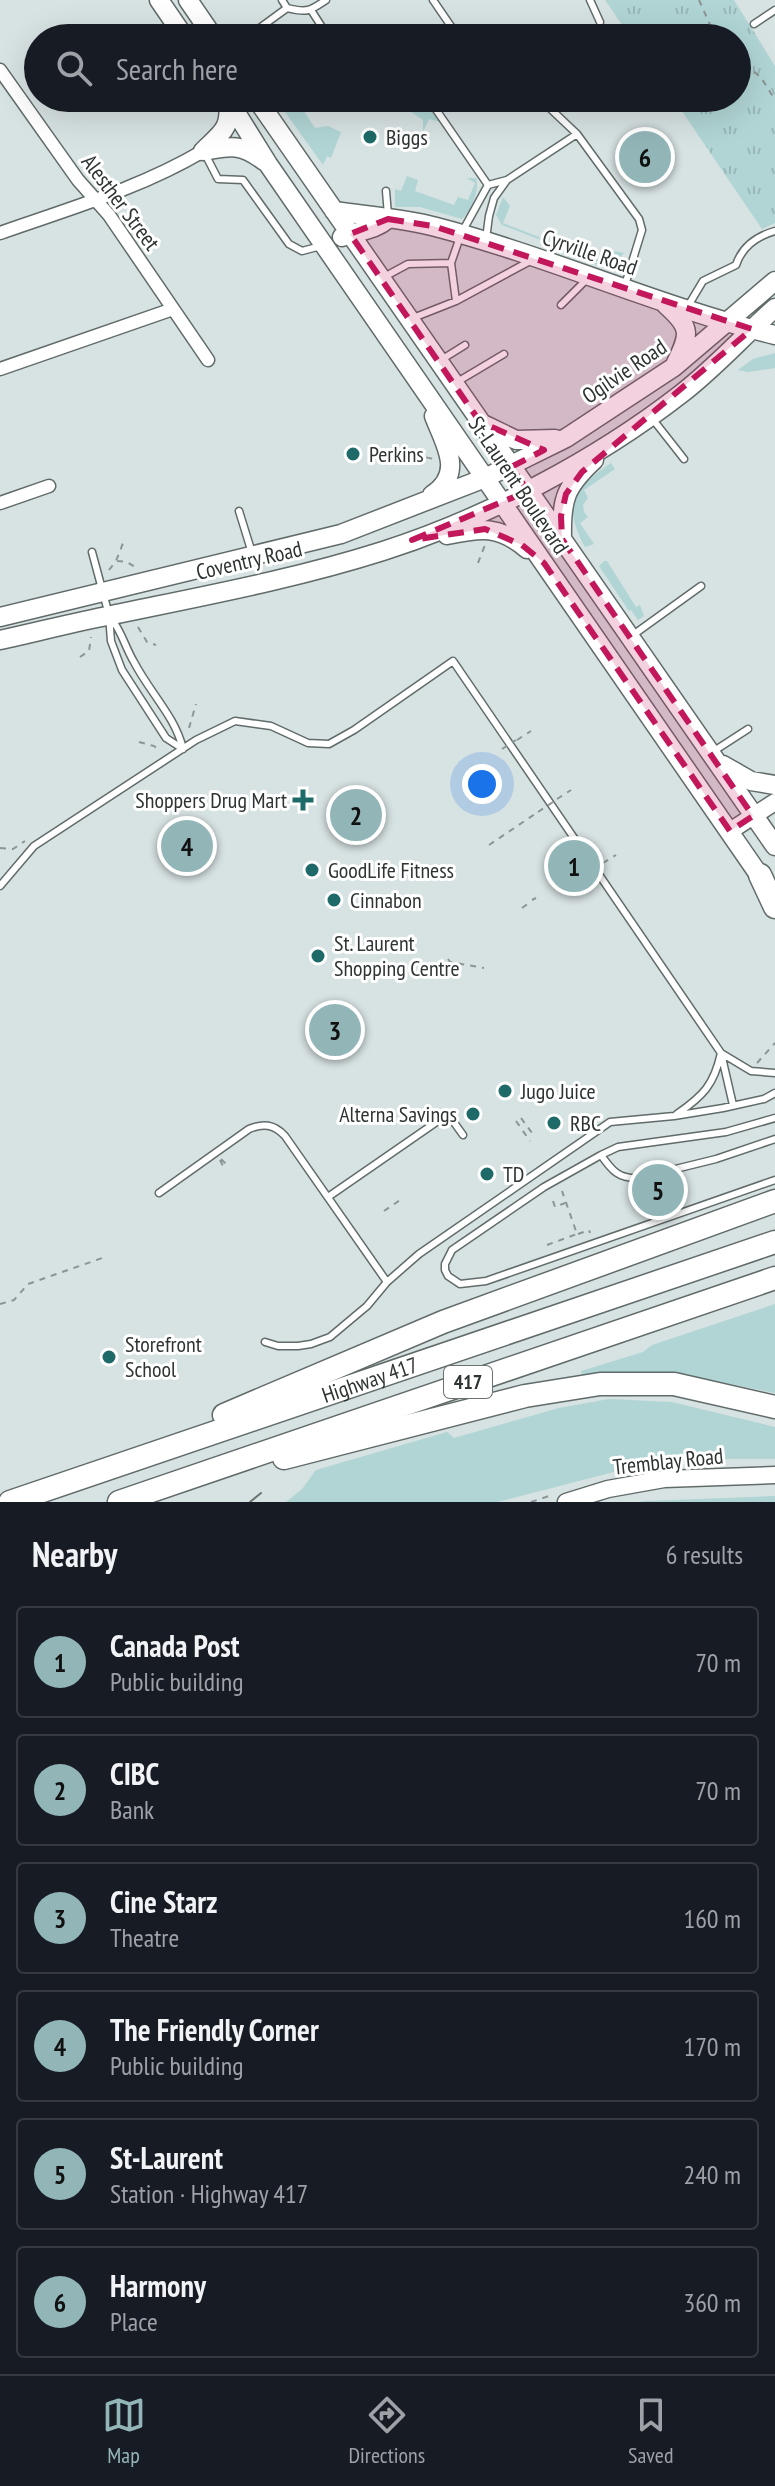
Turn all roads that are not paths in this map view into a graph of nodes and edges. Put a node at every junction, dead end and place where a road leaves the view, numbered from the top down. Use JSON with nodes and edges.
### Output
{"nodes":[{"id":1,"x":159,"y":0,"type":"edge"},
{"id":2,"x":188,"y":0,"type":"edge"},
{"id":3,"x":282,"y":0,"type":"edge"},
{"id":4,"x":326,"y":0,"type":"edge"},
{"id":5,"x":433,"y":0,"type":"edge"},
{"id":6,"x":590,"y":0,"type":"edge"},
{"id":7,"x":287,"y":8,"type":"junction"},
{"id":8,"x":311,"y":10,"type":"junction"},
{"id":9,"x":775,"y":10,"type":"edge"},
{"id":10,"x":600,"y":22,"type":"dead end"},
{"id":11,"x":175,"y":24,"type":"edge"},
{"id":12,"x":204,"y":24,"type":"edge"},
{"id":13,"x":265,"y":24,"type":"edge"},
{"id":14,"x":320,"y":24,"type":"edge"},
{"id":15,"x":449,"y":24,"type":"edge"},
{"id":16,"x":754,"y":24,"type":"dead end"},
{"id":17,"x":0,"y":70,"type":"edge"},
{"id":18,"x":24,"y":103,"type":"edge"},
{"id":19,"x":31,"y":112,"type":"edge"},
{"id":20,"x":229,"y":112,"type":"edge"},
{"id":21,"x":236,"y":112,"type":"edge"},
{"id":22,"x":266,"y":112,"type":"edge"},
{"id":23,"x":438,"y":112,"type":"edge"},
{"id":24,"x":554,"y":112,"type":"edge"},
{"id":25,"x":577,"y":134,"type":"junction"},
{"id":26,"x":203,"y":151,"type":"junction"},
{"id":27,"x":268,"y":164,"type":"junction"},
{"id":28,"x":507,"y":180,"type":"junction"},
{"id":29,"x":488,"y":185,"type":"junction"},
{"id":30,"x":386,"y":191,"type":"dead end"},
{"id":31,"x":95,"y":200,"type":"junction"},
{"id":32,"x":334,"y":211,"type":"junction"},
{"id":33,"x":388,"y":219,"type":"junction"},
{"id":34,"x":775,"y":231,"type":"edge"},
{"id":35,"x":0,"y":233,"type":"edge"},
{"id":36,"x":350,"y":234,"type":"junction"},
{"id":37,"x":461,"y":234,"type":"junction"},
{"id":38,"x":486,"y":242,"type":"junction"},
{"id":39,"x":325,"y":245,"type":"junction"},
{"id":40,"x":535,"y":258,"type":"junction"},
{"id":41,"x":451,"y":263,"type":"junction"},
{"id":42,"x":590,"y":277,"type":"junction"},
{"id":43,"x":381,"y":279,"type":"junction"},
{"id":44,"x":775,"y":281,"type":"edge"},
{"id":45,"x":623,"y":288,"type":"junction"},
{"id":46,"x":456,"y":301,"type":"junction"},
{"id":47,"x":664,"y":302,"type":"junction"},
{"id":48,"x":561,"y":305,"type":"dead end"},
{"id":49,"x":775,"y":308,"type":"edge"},
{"id":50,"x":173,"y":309,"type":"junction"},
{"id":51,"x":686,"y":309,"type":"junction"},
{"id":52,"x":409,"y":320,"type":"junction"},
{"id":53,"x":728,"y":323,"type":"junction"},
{"id":54,"x":752,"y":329,"type":"junction"},
{"id":55,"x":775,"y":335,"type":"edge"},
{"id":56,"x":465,"y":345,"type":"dead end"},
{"id":57,"x":504,"y":354,"type":"dead end"},
{"id":58,"x":208,"y":360,"type":"dead end"},
{"id":59,"x":439,"y":362,"type":"junction"},
{"id":60,"x":674,"y":367,"type":"junction"},
{"id":61,"x":0,"y":369,"type":"edge"},
{"id":62,"x":421,"y":384,"type":"junction"},
{"id":63,"x":454,"y":384,"type":"junction"},
{"id":64,"x":650,"y":416,"type":"junction"},
{"id":65,"x":480,"y":422,"type":"junction"},
{"id":66,"x":566,"y":438,"type":"junction"},
{"id":67,"x":613,"y":441,"type":"junction"},
{"id":68,"x":684,"y":459,"type":"dead end"},
{"id":69,"x":511,"y":467,"type":"junction"},
{"id":70,"x":485,"y":478,"type":"junction"},
{"id":71,"x":49,"y":486,"type":"dead end"},
{"id":72,"x":528,"y":491,"type":"junction"},
{"id":73,"x":0,"y":503,"type":"edge"},
{"id":74,"x":502,"y":503,"type":"junction"},
{"id":75,"x":239,"y":511,"type":"dead end"},
{"id":76,"x":389,"y":516,"type":"junction"},
{"id":77,"x":562,"y":539,"type":"junction"},
{"id":78,"x":412,"y":540,"type":"junction"},
{"id":79,"x":92,"y":552,"type":"dead end"},
{"id":80,"x":253,"y":556,"type":"junction"},
{"id":81,"x":544,"y":563,"type":"junction"},
{"id":82,"x":701,"y":586,"type":"dead end"},
{"id":83,"x":103,"y":591,"type":"junction"},
{"id":84,"x":109,"y":615,"type":"junction"},
{"id":85,"x":0,"y":617,"type":"edge"},
{"id":86,"x":630,"y":637,"type":"junction"},
{"id":87,"x":0,"y":640,"type":"edge"},
{"id":88,"x":677,"y":705,"type":"junction"},
{"id":89,"x":654,"y":723,"type":"junction"},
{"id":90,"x":748,"y":729,"type":"dead end"},
{"id":91,"x":183,"y":749,"type":"junction"},
{"id":92,"x":712,"y":757,"type":"junction"},
{"id":93,"x":775,"y":785,"type":"edge"},
{"id":94,"x":775,"y":802,"type":"edge"},
{"id":95,"x":753,"y":816,"type":"junction"},
{"id":96,"x":730,"y":831,"type":"junction"},
{"id":97,"x":775,"y":846,"type":"edge"},
{"id":98,"x":760,"y":875,"type":"junction"},
{"id":99,"x":0,"y":886,"type":"edge"},
{"id":100,"x":775,"y":897,"type":"edge"},
{"id":101,"x":775,"y":907,"type":"edge"},
{"id":102,"x":721,"y":1053,"type":"junction"},
{"id":103,"x":775,"y":1073,"type":"edge"},
{"id":104,"x":775,"y":1093,"type":"edge"},
{"id":105,"x":733,"y":1105,"type":"junction"},
{"id":106,"x":674,"y":1116,"type":"junction"},
{"id":107,"x":775,"y":1118,"type":"edge"},
{"id":108,"x":463,"y":1135,"type":"dead end"},
{"id":109,"x":775,"y":1139,"type":"edge"},
{"id":110,"x":601,"y":1155,"type":"junction"},
{"id":111,"x":775,"y":1180,"type":"edge"},
{"id":112,"x":159,"y":1193,"type":"dead end"},
{"id":113,"x":328,"y":1197,"type":"junction"},
{"id":114,"x":775,"y":1201,"type":"edge"},
{"id":115,"x":775,"y":1242,"type":"edge"},
{"id":116,"x":775,"y":1278,"type":"edge"},
{"id":117,"x":387,"y":1282,"type":"junction"},
{"id":118,"x":265,"y":1342,"type":"dead end"},
{"id":119,"x":775,"y":1407,"type":"edge"},
{"id":120,"x":775,"y":1475,"type":"edge"},
{"id":121,"x":163,"y":1488,"type":"junction"},
{"id":122,"x":46,"y":1489,"type":"junction"},
{"id":123,"x":10,"y":1502,"type":"edge"},
{"id":124,"x":119,"y":1502,"type":"edge"},
{"id":125,"x":566,"y":1502,"type":"edge"}],
"edges":[{"from":1,"to":11,"type":"main road"},
{"from":2,"to":12,"type":"main road"},
{"from":3,"to":7,"type":"lane"},
{"from":4,"to":8,"type":"lane"},
{"from":5,"to":15,"type":"lane"},
{"from":6,"to":10,"type":"lane"},
{"from":7,"to":8,"type":"lane"},
{"from":7,"to":13,"type":"lane"},
{"from":8,"to":14,"type":"lane"},
{"from":9,"to":16,"type":"lane"},
{"from":17,"to":18,"type":"street","name":"Alesther Street"},
{"from":19,"to":31,"type":"street","name":"Alesther Street"},
{"from":20,"to":26,"type":"main road"},
{"from":21,"to":27,"type":"main road","name":"St-Laurent Boulevard"},
{"from":22,"to":32,"type":"main road","name":"St-Laurent Boulevard"},
{"from":23,"to":29,"type":"lane"},
{"from":24,"to":25,"type":"lane"},
{"from":25,"to":28,"type":"lane"},
{"from":25,"to":45,"type":"lane"},
{"from":26,"to":27,"type":"main road"},
{"from":26,"to":31,"type":"street"},
{"from":26,"to":39,"type":"lane"},
{"from":27,"to":39,"type":"main road","name":"St-Laurent Boulevard"},
{"from":28,"to":29,"type":"lane"},
{"from":28,"to":38,"type":"lane"},
{"from":29,"to":37,"type":"lane"},
{"from":30,"to":33,"type":"lane"},
{"from":31,"to":35,"type":"street"},
{"from":31,"to":50,"type":"street","name":"Alesther Street"},
{"from":32,"to":33,"type":"main road","name":"Cyrville Road"},
{"from":32,"to":36,"type":"main road","name":"St-Laurent Boulevard"},
{"from":33,"to":36,"type":"main road"},
{"from":33,"to":37,"type":"main road","name":"Cyrville Road"},
{"from":34,"to":51,"type":"lane"},
{"from":36,"to":39,"type":"main road"},
{"from":36,"to":43,"type":"main road","name":"St-Laurent Boulevard"},
{"from":37,"to":38,"type":"main road","name":"Cyrville Road"},
{"from":37,"to":41,"type":"lane"},
{"from":38,"to":40,"type":"main road","name":"Cyrville Road"},
{"from":39,"to":62,"type":"main road","name":"St-Laurent Boulevard"},
{"from":40,"to":42,"type":"main road","name":"Cyrville Road"},
{"from":40,"to":46,"type":"lane"},
{"from":41,"to":43,"type":"lane"},
{"from":41,"to":46,"type":"lane"},
{"from":42,"to":45,"type":"main road","name":"Cyrville Road"},
{"from":42,"to":48,"type":"lane"},
{"from":43,"to":52,"type":"main road","name":"St-Laurent Boulevard"},
{"from":44,"to":53,"type":"main road","name":"Ogilvie Road"},
{"from":45,"to":47,"type":"main road","name":"Cyrville Road"},
{"from":46,"to":52,"type":"lane"},
{"from":47,"to":51,"type":"main road","name":"Cyrville Road"},
{"from":47,"to":60,"type":"main road"},
{"from":49,"to":54,"type":"main road"},
{"from":50,"to":58,"type":"street","name":"Alesther Street"},
{"from":50,"to":61,"type":"street"},
{"from":51,"to":53,"type":"main road","name":"Cyrville Road"},
{"from":52,"to":59,"type":"main road","name":"St-Laurent Boulevard"},
{"from":53,"to":54,"type":"main road","name":"Cyrville Road"},
{"from":53,"to":60,"type":"main road","name":"Ogilvie Road"},
{"from":54,"to":55,"type":"main road","name":"Cyrville Road"},
{"from":54,"to":64,"type":"main road"},
{"from":56,"to":59,"type":"lane"},
{"from":57,"to":63,"type":"lane"},
{"from":59,"to":63,"type":"main road","name":"St-Laurent Boulevard"},
{"from":60,"to":66,"type":"main road","name":"Ogilvie Road"},
{"from":62,"to":70,"type":"main road","name":"St-Laurent Boulevard"},
{"from":62,"to":76,"type":"main road"},
{"from":63,"to":65,"type":"main road","name":"St-Laurent Boulevard"},
{"from":64,"to":67,"type":"main road"},
{"from":64,"to":68,"type":"lane"},
{"from":65,"to":66,"type":"main road"},
{"from":65,"to":69,"type":"main road","name":"St-Laurent Boulevard"},
{"from":66,"to":69,"type":"main road","name":"Ogilvie Road"},
{"from":67,"to":72,"type":"main road"},
{"from":67,"to":77,"type":"main road"},
{"from":69,"to":70,"type":"main road","name":"Ogilvie Road"},
{"from":69,"to":72,"type":"main road","name":"St-Laurent Boulevard"},
{"from":70,"to":74,"type":"main road","name":"St-Laurent Boulevard"},
{"from":70,"to":76,"type":"main road","name":"Coventry Road"},
{"from":71,"to":73,"type":"street"},
{"from":72,"to":74,"type":"main road"},
{"from":72,"to":77,"type":"main road","name":"St-Laurent Boulevard"},
{"from":74,"to":78,"type":"main road","name":"Coventry Road"},
{"from":74,"to":81,"type":"main road","name":"St-Laurent Boulevard"},
{"from":75,"to":80,"type":"lane"},
{"from":76,"to":80,"type":"main road","name":"Coventry Road"},
{"from":77,"to":86,"type":"main road","name":"St-Laurent Boulevard"},
{"from":78,"to":81,"type":"main road"},
{"from":78,"to":84,"type":"main road","name":"Coventry Road"},
{"from":79,"to":83,"type":"lane"},
{"from":80,"to":83,"type":"main road","name":"Coventry Road"},
{"from":81,"to":89,"type":"main road","name":"St-Laurent Boulevard"},
{"from":82,"to":86,"type":"lane"},
{"from":83,"to":84,"type":"lane"},
{"from":83,"to":85,"type":"main road","name":"Coventry Road"},
{"from":84,"to":87,"type":"main road","name":"Coventry Road"},
{"from":84,"to":91,"type":"lane"},
{"from":84,"to":91,"type":"lane"},
{"from":86,"to":88,"type":"main road","name":"St-Laurent Boulevard"},
{"from":88,"to":89,"type":"main road"},
{"from":88,"to":92,"type":"main road","name":"St-Laurent Boulevard"},
{"from":89,"to":96,"type":"main road","name":"St-Laurent Boulevard"},
{"from":90,"to":92,"type":"lane"},
{"from":91,"to":99,"type":"lane"},
{"from":91,"to":102,"type":"lane"},
{"from":92,"to":93,"type":"main road"},
{"from":92,"to":95,"type":"main road","name":"St-Laurent Boulevard"},
{"from":94,"to":95,"type":"street"},
{"from":95,"to":96,"type":"street"},
{"from":95,"to":97,"type":"main road","name":"St-Laurent Boulevard"},
{"from":96,"to":98,"type":"main road","name":"St-Laurent Boulevard"},
{"from":98,"to":100,"type":"main road","name":"St-Laurent Boulevard"},
{"from":98,"to":101,"type":"highway"},
{"from":102,"to":103,"type":"lane"},
{"from":102,"to":105,"type":"lane"},
{"from":102,"to":106,"type":"lane"},
{"from":104,"to":105,"type":"lane"},
{"from":105,"to":106,"type":"lane"},
{"from":106,"to":117,"type":"lane"},
{"from":107,"to":110,"type":"lane"},
{"from":108,"to":113,"type":"lane"},
{"from":109,"to":110,"type":"lane"},
{"from":110,"to":111,"type":"lane"},
{"from":112,"to":113,"type":"lane"},
{"from":113,"to":117,"type":"lane"},
{"from":114,"to":122,"type":"highway"},
{"from":115,"to":122,"type":"highway","name":"Highway 417","number":"417"},
{"from":116,"to":121,"type":"highway","name":"Highway 417","number":"417"},
{"from":117,"to":118,"type":"lane"},
{"from":119,"to":121,"type":"highway"},
{"from":120,"to":125,"type":"street","name":"Tremblay Road"},
{"from":121,"to":124,"type":"highway","name":"Highway 417","number":"417"},
{"from":122,"to":123,"type":"highway","name":"Highway 417","number":"417"}]}
